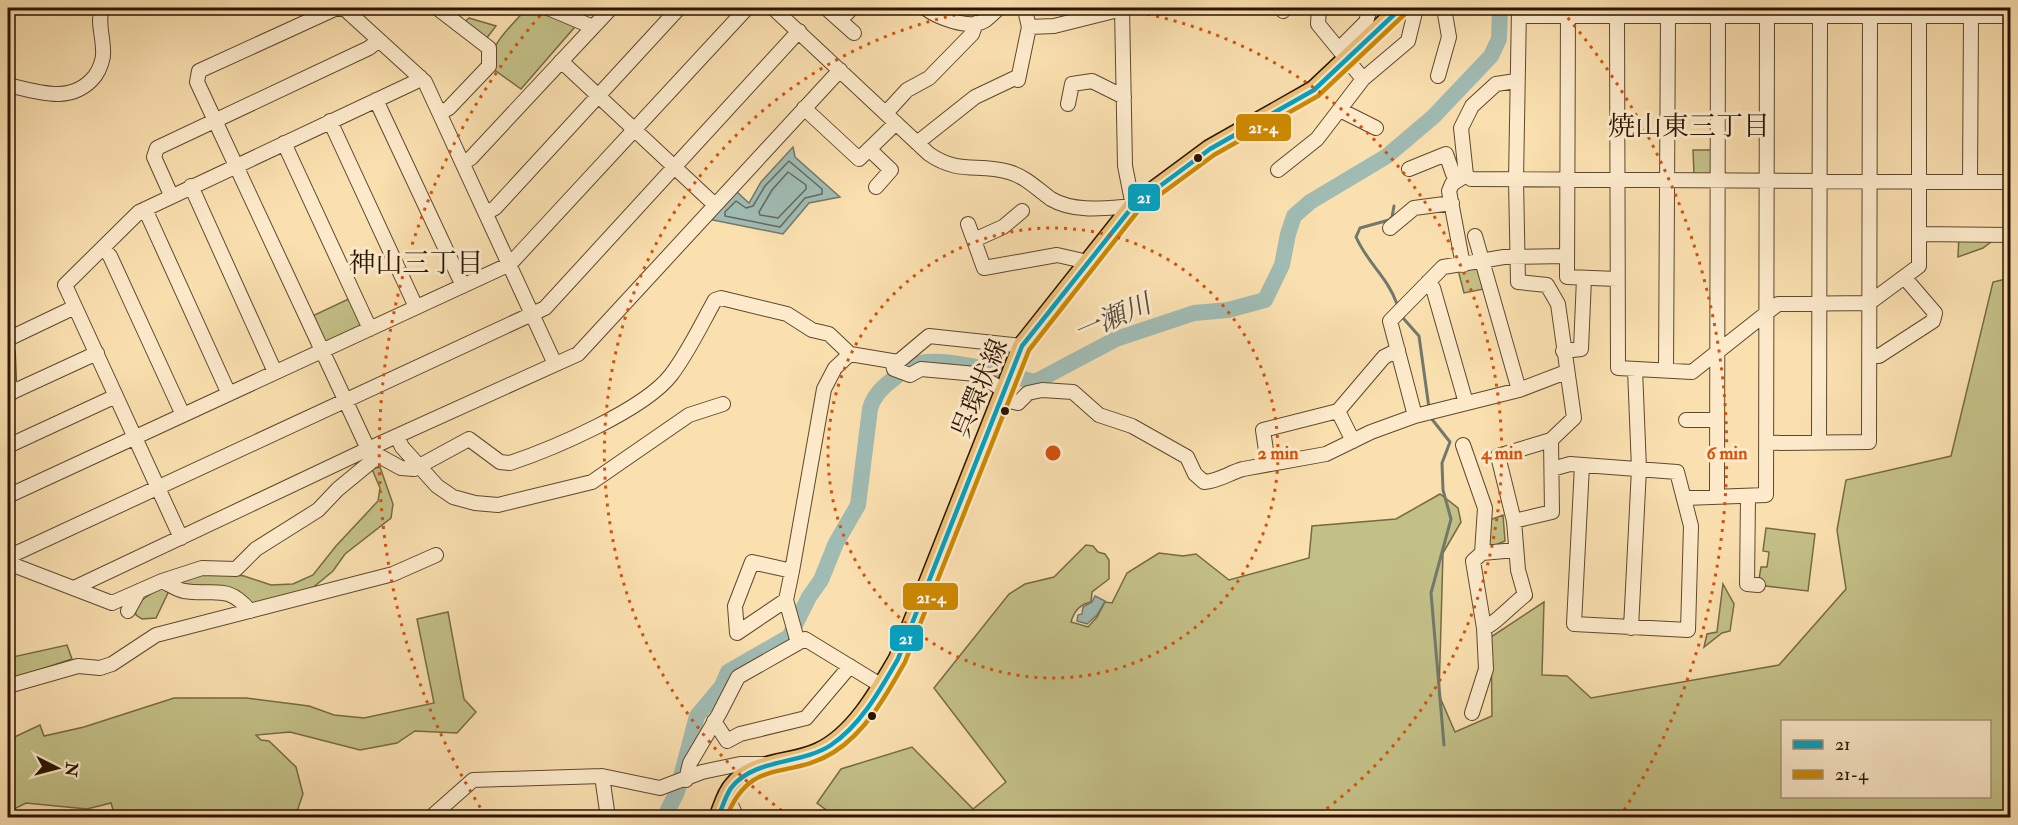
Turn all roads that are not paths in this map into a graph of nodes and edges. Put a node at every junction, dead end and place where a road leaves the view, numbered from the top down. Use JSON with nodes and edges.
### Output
{"nodes":[{"id":1,"x":102,"y":8,"type":"edge"},
{"id":2,"x":437,"y":8,"type":"edge"},
{"id":3,"x":548,"y":8,"type":"edge"},
{"id":4,"x":611,"y":8,"type":"edge"},
{"id":5,"x":679,"y":8,"type":"edge"},
{"id":6,"x":747,"y":8,"type":"edge"},
{"id":7,"x":773,"y":8,"type":"edge"},
{"id":8,"x":826,"y":8,"type":"edge"},
{"id":9,"x":852,"y":8,"type":"edge"},
{"id":10,"x":925,"y":8,"type":"edge"},
{"id":11,"x":999,"y":8,"type":"edge"},
{"id":12,"x":1022,"y":8,"type":"edge"},
{"id":13,"x":1122,"y":8,"type":"edge"},
{"id":14,"x":1319,"y":8,"type":"edge"},
{"id":15,"x":1370,"y":8,"type":"edge"},
{"id":16,"x":1401,"y":8,"type":"edge"},
{"id":17,"x":1416,"y":8,"type":"edge"},
{"id":18,"x":1444,"y":8,"type":"edge"},
{"id":19,"x":359,"y":12,"type":"edge"},
{"id":20,"x":1520,"y":12,"type":"edge"},
{"id":21,"x":1568,"y":12,"type":"edge"},
{"id":22,"x":1718,"y":12,"type":"edge"},
{"id":23,"x":1870,"y":12,"type":"edge"},
{"id":24,"x":1617,"y":16,"type":"junction"},
{"id":25,"x":1668,"y":16,"type":"junction"},
{"id":26,"x":1767,"y":16,"type":"junction"},
{"id":27,"x":1820,"y":16,"type":"junction"},
{"id":28,"x":1919,"y":16,"type":"junction"},
{"id":29,"x":1971,"y":16,"type":"junction"},
{"id":30,"x":2010,"y":16,"type":"edge"},
{"id":31,"x":840,"y":20,"type":"junction"},
{"id":32,"x":976,"y":23,"type":"junction"},
{"id":33,"x":593,"y":27,"type":"junction"},
{"id":34,"x":1029,"y":27,"type":"junction"},
{"id":35,"x":799,"y":31,"type":"junction"},
{"id":36,"x":854,"y":33,"type":"dead end"},
{"id":37,"x":379,"y":40,"type":"junction"},
{"id":38,"x":1344,"y":54,"type":"junction"},
{"id":39,"x":561,"y":61,"type":"junction"},
{"id":40,"x":840,"y":70,"type":"junction"},
{"id":41,"x":1438,"y":76,"type":"dead end"},
{"id":42,"x":420,"y":77,"type":"junction"},
{"id":43,"x":1364,"y":79,"type":"junction"},
{"id":44,"x":1516,"y":81,"type":"junction"},
{"id":45,"x":8,"y":85,"type":"edge"},
{"id":46,"x":598,"y":96,"type":"junction"},
{"id":47,"x":1124,"y":96,"type":"junction"},
{"id":48,"x":376,"y":100,"type":"junction"},
{"id":49,"x":1068,"y":104,"type":"dead end"},
{"id":50,"x":804,"y":108,"type":"junction"},
{"id":51,"x":1340,"y":110,"type":"junction"},
{"id":52,"x":440,"y":113,"type":"junction"},
{"id":53,"x":891,"y":118,"type":"junction"},
{"id":54,"x":214,"y":120,"type":"junction"},
{"id":55,"x":330,"y":121,"type":"junction"},
{"id":56,"x":1376,"y":128,"type":"dead end"},
{"id":57,"x":634,"y":129,"type":"junction"},
{"id":58,"x":284,"y":143,"type":"junction"},
{"id":59,"x":918,"y":143,"type":"junction"},
{"id":60,"x":869,"y":149,"type":"junction"},
{"id":61,"x":463,"y":163,"type":"junction"},
{"id":62,"x":236,"y":165,"type":"junction"},
{"id":63,"x":675,"y":167,"type":"junction"},
{"id":64,"x":1409,"y":169,"type":"dead end"},
{"id":65,"x":1278,"y":170,"type":"dead end"},
{"id":66,"x":1466,"y":176,"type":"junction"},
{"id":67,"x":1516,"y":180,"type":"junction"},
{"id":68,"x":1568,"y":180,"type":"junction"},
{"id":69,"x":1616,"y":180,"type":"junction"},
{"id":70,"x":1667,"y":180,"type":"junction"},
{"id":71,"x":1718,"y":180,"type":"junction"},
{"id":72,"x":1767,"y":181,"type":"junction"},
{"id":73,"x":1819,"y":181,"type":"junction"},
{"id":74,"x":1869,"y":181,"type":"junction"},
{"id":75,"x":1919,"y":181,"type":"junction"},
{"id":76,"x":1970,"y":182,"type":"junction"},
{"id":77,"x":2010,"y":182,"type":"edge"},
{"id":78,"x":190,"y":186,"type":"junction"},
{"id":79,"x":876,"y":187,"type":"dead end"},
{"id":80,"x":171,"y":195,"type":"junction"},
{"id":81,"x":1452,"y":203,"type":"junction"},
{"id":82,"x":715,"y":204,"type":"junction"},
{"id":83,"x":1132,"y":206,"type":"junction"},
{"id":84,"x":145,"y":209,"type":"junction"},
{"id":85,"x":1022,"y":211,"type":"dead end"},
{"id":86,"x":486,"y":213,"type":"junction"},
{"id":87,"x":968,"y":224,"type":"dead end"},
{"id":88,"x":1390,"y":228,"type":"dead end"},
{"id":89,"x":1919,"y":234,"type":"junction"},
{"id":90,"x":2010,"y":235,"type":"edge"},
{"id":91,"x":1475,"y":236,"type":"dead end"},
{"id":92,"x":974,"y":240,"type":"junction"},
{"id":93,"x":103,"y":248,"type":"junction"},
{"id":94,"x":1518,"y":256,"type":"junction"},
{"id":95,"x":1568,"y":256,"type":"junction"},
{"id":96,"x":1088,"y":262,"type":"junction"},
{"id":97,"x":1482,"y":263,"type":"junction"},
{"id":98,"x":510,"y":264,"type":"junction"},
{"id":99,"x":1463,"y":265,"type":"junction"},
{"id":100,"x":1904,"y":277,"type":"junction"},
{"id":101,"x":1584,"y":278,"type":"junction"},
{"id":102,"x":1617,"y":279,"type":"junction"},
{"id":103,"x":1428,"y":282,"type":"junction"},
{"id":104,"x":463,"y":286,"type":"junction"},
{"id":105,"x":1869,"y":303,"type":"junction"},
{"id":106,"x":1819,"y":304,"type":"junction"},
{"id":107,"x":75,"y":307,"type":"junction"},
{"id":108,"x":416,"y":307,"type":"junction"},
{"id":109,"x":1767,"y":313,"type":"junction"},
{"id":110,"x":533,"y":314,"type":"junction"},
{"id":111,"x":370,"y":328,"type":"junction"},
{"id":112,"x":8,"y":339,"type":"edge"},
{"id":113,"x":1022,"y":346,"type":"junction"},
{"id":114,"x":1398,"y":350,"type":"junction"},
{"id":115,"x":322,"y":351,"type":"junction"},
{"id":116,"x":1563,"y":351,"type":"junction"},
{"id":117,"x":1717,"y":352,"type":"junction"},
{"id":118,"x":8,"y":353,"type":"edge"},
{"id":119,"x":97,"y":353,"type":"junction"},
{"id":120,"x":850,"y":354,"type":"junction"},
{"id":121,"x":1869,"y":356,"type":"junction"},
{"id":122,"x":892,"y":361,"type":"junction"},
{"id":123,"x":555,"y":364,"type":"junction"},
{"id":124,"x":1635,"y":369,"type":"junction"},
{"id":125,"x":1666,"y":370,"type":"junction"},
{"id":126,"x":275,"y":372,"type":"junction"},
{"id":127,"x":1566,"y":372,"type":"junction"},
{"id":128,"x":1518,"y":390,"type":"junction"},
{"id":129,"x":1003,"y":392,"type":"junction"},
{"id":130,"x":10,"y":393,"type":"edge"},
{"id":131,"x":229,"y":394,"type":"junction"},
{"id":132,"x":116,"y":396,"type":"junction"},
{"id":133,"x":345,"y":401,"type":"junction"},
{"id":134,"x":1466,"y":403,"type":"junction"},
{"id":135,"x":723,"y":404,"type":"dead end"},
{"id":136,"x":1338,"y":411,"type":"junction"},
{"id":137,"x":1423,"y":414,"type":"junction"},
{"id":138,"x":183,"y":415,"type":"junction"},
{"id":139,"x":1686,"y":420,"type":"dead end"},
{"id":140,"x":1717,"y":420,"type":"junction"},
{"id":141,"x":397,"y":436,"type":"junction"},
{"id":142,"x":135,"y":437,"type":"junction"},
{"id":143,"x":1551,"y":440,"type":"junction"},
{"id":144,"x":1353,"y":441,"type":"junction"},
{"id":145,"x":1819,"y":442,"type":"junction"},
{"id":146,"x":1767,"y":443,"type":"junction"},
{"id":147,"x":1463,"y":445,"type":"dead end"},
{"id":148,"x":8,"y":446,"type":"edge"},
{"id":149,"x":368,"y":449,"type":"junction"},
{"id":150,"x":1268,"y":464,"type":"junction"},
{"id":151,"x":1582,"y":465,"type":"junction"},
{"id":152,"x":420,"y":467,"type":"junction"},
{"id":153,"x":1639,"y":469,"type":"junction"},
{"id":154,"x":1552,"y":470,"type":"junction"},
{"id":155,"x":157,"y":486,"type":"junction"},
{"id":156,"x":8,"y":496,"type":"edge"},
{"id":157,"x":1717,"y":496,"type":"junction"},
{"id":158,"x":1748,"y":496,"type":"junction"},
{"id":159,"x":1685,"y":498,"type":"junction"},
{"id":160,"x":1514,"y":521,"type":"junction"},
{"id":161,"x":181,"y":538,"type":"junction"},
{"id":162,"x":1516,"y":550,"type":"junction"},
{"id":163,"x":1482,"y":553,"type":"junction"},
{"id":164,"x":436,"y":555,"type":"dead end"},
{"id":165,"x":8,"y":557,"type":"edge"},
{"id":166,"x":8,"y":563,"type":"edge"},
{"id":167,"x":792,"y":571,"type":"junction"},
{"id":168,"x":162,"y":581,"type":"junction"},
{"id":169,"x":1758,"y":585,"type":"dead end"},
{"id":170,"x":76,"y":587,"type":"junction"},
{"id":171,"x":139,"y":591,"type":"junction"},
{"id":172,"x":786,"y":600,"type":"junction"},
{"id":173,"x":128,"y":611,"type":"dead end"},
{"id":174,"x":250,"y":611,"type":"junction"},
{"id":175,"x":1484,"y":628,"type":"junction"},
{"id":176,"x":1631,"y":628,"type":"junction"},
{"id":177,"x":798,"y":643,"type":"junction"},
{"id":178,"x":850,"y":666,"type":"junction"},
{"id":179,"x":8,"y":686,"type":"edge"},
{"id":180,"x":882,"y":686,"type":"junction"},
{"id":181,"x":1473,"y":713,"type":"dead end"},
{"id":182,"x":714,"y":721,"type":"junction"},
{"id":183,"x":777,"y":764,"type":"junction"},
{"id":184,"x":602,"y":776,"type":"junction"},
{"id":185,"x":686,"y":780,"type":"junction"},
{"id":186,"x":728,"y":796,"type":"junction"},
{"id":187,"x":429,"y":818,"type":"edge"},
{"id":188,"x":608,"y":818,"type":"edge"},
{"id":189,"x":718,"y":818,"type":"edge"},
{"id":190,"x":736,"y":818,"type":"edge"}],
"edges":[{"from":1,"to":45,"type":"street"},
{"from":2,"to":52,"type":"street"},
{"from":3,"to":33,"type":"street"},
{"from":4,"to":33,"type":"street"},
{"from":5,"to":46,"type":"street"},
{"from":6,"to":57,"type":"street"},
{"from":7,"to":35,"type":"street"},
{"from":8,"to":31,"type":"street"},
{"from":9,"to":31,"type":"street"},
{"from":10,"to":32,"type":"street"},
{"from":11,"to":32,"type":"street"},
{"from":12,"to":34,"type":"street"},
{"from":13,"to":34,"type":"street"},
{"from":13,"to":47,"type":"street"},
{"from":14,"to":38,"type":"street"},
{"from":15,"to":38,"type":"street"},
{"from":16,"to":38,"type":"main road","name":"呉環状線"},
{"from":17,"to":43,"type":"street"},
{"from":18,"to":41,"type":"street"},
{"from":19,"to":37,"type":"street"},
{"from":19,"to":54,"type":"street"},
{"from":20,"to":21,"type":"street"},
{"from":20,"to":44,"type":"street"},
{"from":21,"to":24,"type":"street"},
{"from":21,"to":68,"type":"street"},
{"from":22,"to":25,"type":"street"},
{"from":22,"to":26,"type":"street"},
{"from":22,"to":71,"type":"street"},
{"from":23,"to":27,"type":"street"},
{"from":23,"to":28,"type":"street"},
{"from":23,"to":74,"type":"street"},
{"from":24,"to":25,"type":"street"},
{"from":24,"to":69,"type":"street"},
{"from":25,"to":70,"type":"street"},
{"from":26,"to":27,"type":"street"},
{"from":26,"to":72,"type":"street"},
{"from":27,"to":73,"type":"street"},
{"from":28,"to":29,"type":"street"},
{"from":28,"to":75,"type":"street"},
{"from":29,"to":30,"type":"street"},
{"from":29,"to":76,"type":"street"},
{"from":31,"to":36,"type":"street"},
{"from":32,"to":53,"type":"street"},
{"from":33,"to":39,"type":"street"},
{"from":34,"to":59,"type":"street"},
{"from":35,"to":40,"type":"street"},
{"from":35,"to":63,"type":"street"},
{"from":37,"to":42,"type":"street"},
{"from":37,"to":54,"type":"street"},
{"from":38,"to":43,"type":"street"},
{"from":38,"to":83,"type":"main road","name":"呉環状線"},
{"from":39,"to":46,"type":"street"},
{"from":39,"to":61,"type":"street"},
{"from":40,"to":50,"type":"street"},
{"from":40,"to":53,"type":"street"},
{"from":42,"to":48,"type":"street"},
{"from":42,"to":52,"type":"street"},
{"from":43,"to":51,"type":"street"},
{"from":44,"to":66,"type":"street"},
{"from":44,"to":67,"type":"street"},
{"from":46,"to":57,"type":"street"},
{"from":46,"to":86,"type":"street"},
{"from":47,"to":49,"type":"street"},
{"from":47,"to":83,"type":"street"},
{"from":48,"to":55,"type":"street"},
{"from":48,"to":104,"type":"street"},
{"from":50,"to":60,"type":"street"},
{"from":50,"to":82,"type":"street"},
{"from":51,"to":56,"type":"street"},
{"from":51,"to":65,"type":"street"},
{"from":52,"to":61,"type":"street"},
{"from":53,"to":59,"type":"street"},
{"from":53,"to":60,"type":"street"},
{"from":54,"to":62,"type":"street"},
{"from":54,"to":80,"type":"street"},
{"from":55,"to":58,"type":"street"},
{"from":55,"to":108,"type":"street"},
{"from":57,"to":63,"type":"street"},
{"from":57,"to":98,"type":"street"},
{"from":58,"to":62,"type":"street"},
{"from":58,"to":111,"type":"street"},
{"from":59,"to":83,"type":"street"},
{"from":60,"to":79,"type":"street"},
{"from":61,"to":86,"type":"street"},
{"from":62,"to":78,"type":"street"},
{"from":62,"to":115,"type":"street"},
{"from":63,"to":82,"type":"street"},
{"from":63,"to":110,"type":"street"},
{"from":64,"to":66,"type":"street"},
{"from":66,"to":67,"type":"street"},
{"from":66,"to":81,"type":"street"},
{"from":67,"to":68,"type":"street"},
{"from":67,"to":94,"type":"street"},
{"from":68,"to":69,"type":"street"},
{"from":68,"to":95,"type":"street"},
{"from":69,"to":70,"type":"street"},
{"from":69,"to":102,"type":"street"},
{"from":70,"to":71,"type":"street"},
{"from":70,"to":125,"type":"street"},
{"from":71,"to":72,"type":"street"},
{"from":71,"to":117,"type":"street"},
{"from":72,"to":73,"type":"street"},
{"from":72,"to":109,"type":"street"},
{"from":73,"to":74,"type":"street"},
{"from":73,"to":106,"type":"street"},
{"from":74,"to":75,"type":"street"},
{"from":74,"to":105,"type":"street"},
{"from":75,"to":76,"type":"street"},
{"from":75,"to":89,"type":"street"},
{"from":76,"to":77,"type":"street"},
{"from":78,"to":80,"type":"street"},
{"from":78,"to":126,"type":"street"},
{"from":80,"to":84,"type":"street"},
{"from":81,"to":88,"type":"street"},
{"from":81,"to":99,"type":"street"},
{"from":82,"to":123,"type":"street"},
{"from":83,"to":96,"type":"main road","name":"呉環状線"},
{"from":84,"to":93,"type":"street"},
{"from":84,"to":131,"type":"street"},
{"from":85,"to":92,"type":"street"},
{"from":86,"to":98,"type":"street"},
{"from":87,"to":92,"type":"street"},
{"from":89,"to":90,"type":"street"},
{"from":89,"to":100,"type":"street"},
{"from":91,"to":97,"type":"street"},
{"from":92,"to":96,"type":"street"},
{"from":93,"to":107,"type":"street"},
{"from":93,"to":138,"type":"street"},
{"from":94,"to":95,"type":"street"},
{"from":94,"to":97,"type":"street"},
{"from":94,"to":116,"type":"street"},
{"from":95,"to":101,"type":"street"},
{"from":96,"to":113,"type":"main road","name":"呉環状線"},
{"from":97,"to":99,"type":"street"},
{"from":97,"to":128,"type":"street"},
{"from":98,"to":104,"type":"street"},
{"from":98,"to":110,"type":"street"},
{"from":99,"to":103,"type":"street"},
{"from":100,"to":105,"type":"street"},
{"from":100,"to":121,"type":"street"},
{"from":101,"to":102,"type":"street"},
{"from":101,"to":116,"type":"street"},
{"from":102,"to":124,"type":"street"},
{"from":103,"to":114,"type":"street"},
{"from":103,"to":134,"type":"street"},
{"from":104,"to":108,"type":"street"},
{"from":105,"to":106,"type":"street"},
{"from":105,"to":121,"type":"street"},
{"from":106,"to":109,"type":"street"},
{"from":106,"to":145,"type":"street"},
{"from":107,"to":112,"type":"street"},
{"from":107,"to":119,"type":"street"},
{"from":108,"to":111,"type":"street"},
{"from":109,"to":117,"type":"street"},
{"from":109,"to":146,"type":"street"},
{"from":110,"to":123,"type":"street"},
{"from":110,"to":133,"type":"street"},
{"from":111,"to":115,"type":"street"},
{"from":113,"to":122,"type":"street"},
{"from":113,"to":129,"type":"main road","name":"呉環状線"},
{"from":114,"to":136,"type":"street"},
{"from":114,"to":137,"type":"street"},
{"from":115,"to":126,"type":"street"},
{"from":115,"to":133,"type":"street"},
{"from":116,"to":127,"type":"street"},
{"from":117,"to":125,"type":"street"},
{"from":117,"to":140,"type":"street"},
{"from":118,"to":130,"type":"street"},
{"from":119,"to":130,"type":"street"},
{"from":119,"to":132,"type":"street"},
{"from":120,"to":122,"type":"street"},
{"from":120,"to":152,"type":"street"},
{"from":120,"to":167,"type":"street"},
{"from":121,"to":145,"type":"street"},
{"from":122,"to":129,"type":"street"},
{"from":123,"to":141,"type":"street"},
{"from":124,"to":125,"type":"street"},
{"from":124,"to":153,"type":"street"},
{"from":126,"to":131,"type":"street"},
{"from":127,"to":128,"type":"street"},
{"from":127,"to":143,"type":"street"},
{"from":128,"to":134,"type":"street"},
{"from":129,"to":150,"type":"street"},
{"from":129,"to":180,"type":"main road","name":"呉環状線"},
{"from":131,"to":138,"type":"street"},
{"from":132,"to":142,"type":"street"},
{"from":132,"to":148,"type":"street"},
{"from":133,"to":149,"type":"street"},
{"from":133,"to":155,"type":"street"},
{"from":134,"to":137,"type":"street"},
{"from":135,"to":152,"type":"street"},
{"from":136,"to":144,"type":"street"},
{"from":136,"to":150,"type":"street"},
{"from":137,"to":144,"type":"street"},
{"from":138,"to":142,"type":"street"},
{"from":139,"to":140,"type":"street"},
{"from":140,"to":157,"type":"street"},
{"from":141,"to":149,"type":"street"},
{"from":141,"to":152,"type":"street"},
{"from":142,"to":155,"type":"street"},
{"from":142,"to":156,"type":"street"},
{"from":143,"to":154,"type":"street"},
{"from":143,"to":160,"type":"street"},
{"from":144,"to":150,"type":"street"},
{"from":145,"to":146,"type":"street"},
{"from":146,"to":158,"type":"street"},
{"from":147,"to":163,"type":"street"},
{"from":149,"to":161,"type":"street"},
{"from":151,"to":153,"type":"street"},
{"from":151,"to":154,"type":"street"},
{"from":151,"to":176,"type":"street"},
{"from":152,"to":168,"type":"street"},
{"from":153,"to":159,"type":"street"},
{"from":153,"to":176,"type":"street"},
{"from":154,"to":160,"type":"street"},
{"from":155,"to":161,"type":"street"},
{"from":155,"to":165,"type":"street"},
{"from":157,"to":158,"type":"street"},
{"from":157,"to":159,"type":"street"},
{"from":158,"to":169,"type":"street"},
{"from":159,"to":176,"type":"street"},
{"from":160,"to":162,"type":"street"},
{"from":161,"to":170,"type":"street"},
{"from":162,"to":163,"type":"street"},
{"from":162,"to":175,"type":"street"},
{"from":163,"to":175,"type":"street"},
{"from":164,"to":174,"type":"street"},
{"from":166,"to":170,"type":"street"},
{"from":167,"to":172,"type":"street"},
{"from":167,"to":172,"type":"street"},
{"from":168,"to":171,"type":"street"},
{"from":168,"to":174,"type":"street"},
{"from":170,"to":171,"type":"street"},
{"from":171,"to":173,"type":"street"},
{"from":172,"to":177,"type":"street"},
{"from":174,"to":179,"type":"street"},
{"from":175,"to":181,"type":"street"},
{"from":177,"to":178,"type":"street"},
{"from":177,"to":182,"type":"street"},
{"from":178,"to":180,"type":"street"},
{"from":178,"to":182,"type":"street"},
{"from":180,"to":183,"type":"main road","name":"呉環状線"},
{"from":182,"to":185,"type":"street"},
{"from":183,"to":185,"type":"street"},
{"from":183,"to":186,"type":"main road","name":"呉環状線"},
{"from":184,"to":185,"type":"street"},
{"from":184,"to":187,"type":"street"},
{"from":184,"to":188,"type":"street"},
{"from":186,"to":189,"type":"main road","name":"呉環状線"},
{"from":186,"to":190,"type":"street"}]}
